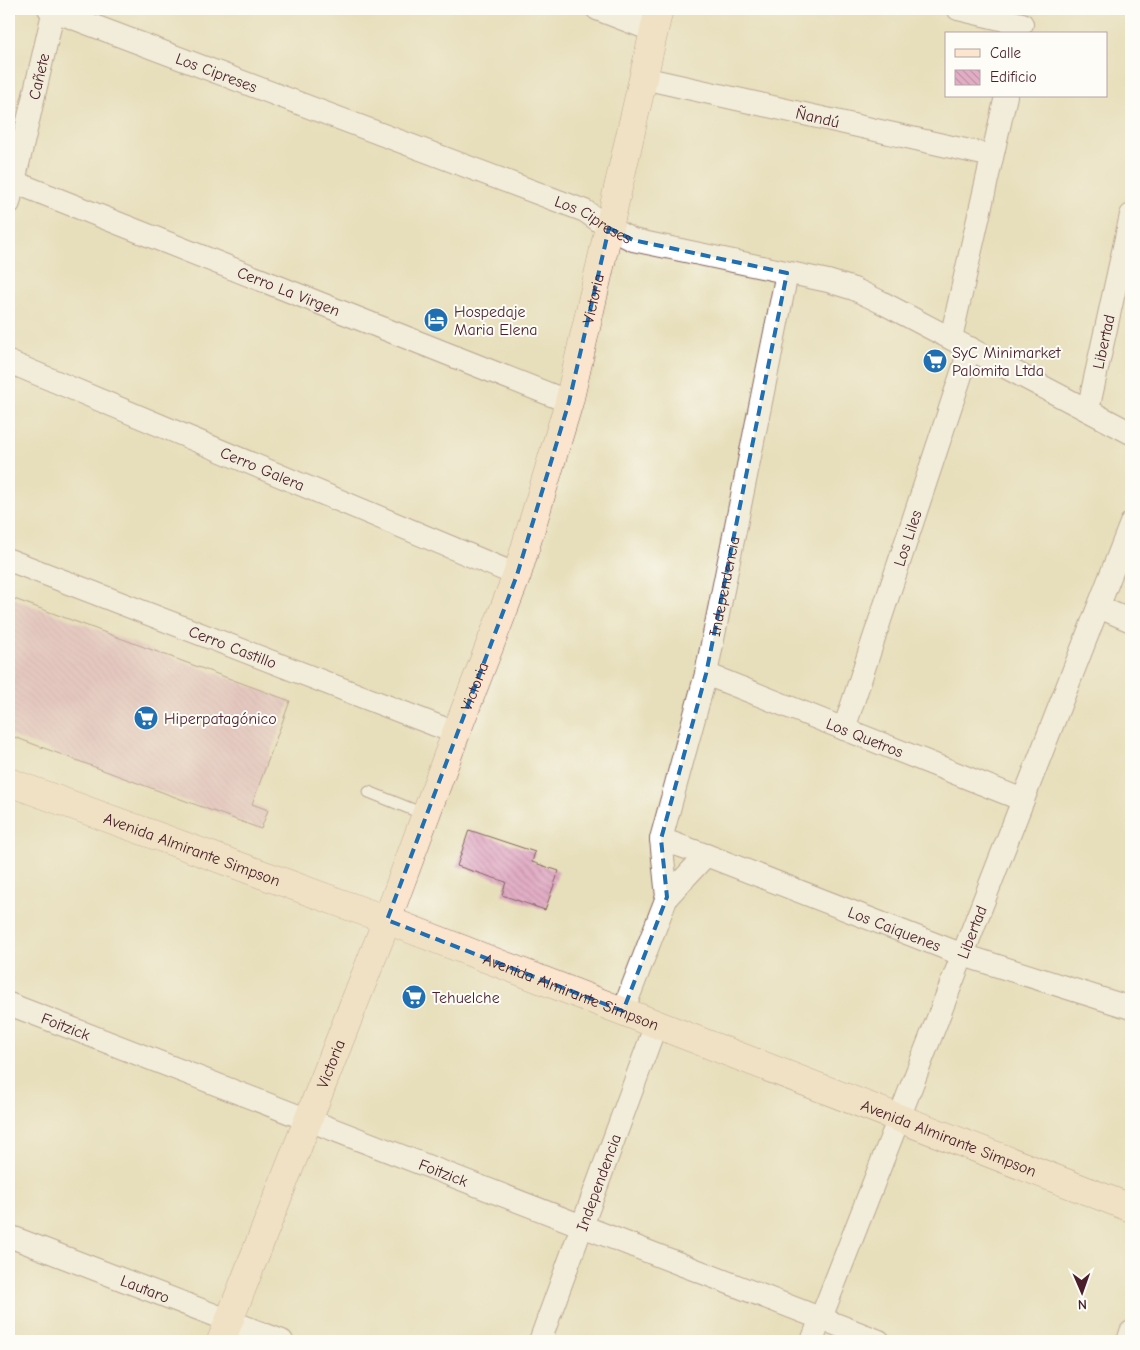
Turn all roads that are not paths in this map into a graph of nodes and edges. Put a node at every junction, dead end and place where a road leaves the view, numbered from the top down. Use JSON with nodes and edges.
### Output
{"nodes":[{"id":1,"x":52,"y":9,"type":"edge"},
{"id":2,"x":596,"y":9,"type":"edge"},
{"id":3,"x":958,"y":9,"type":"edge"},
{"id":4,"x":657,"y":20,"type":"edge"},
{"id":5,"x":1023,"y":22,"type":"edge"},
{"id":6,"x":643,"y":78,"type":"junction"},
{"id":7,"x":1006,"y":98,"type":"edge"},
{"id":8,"x":992,"y":156,"type":"junction"},
{"id":9,"x":10,"y":189,"type":"edge"},
{"id":10,"x":1131,"y":215,"type":"edge"},
{"id":11,"x":609,"y":228,"type":"junction"},
{"id":12,"x":787,"y":273,"type":"junction"},
{"id":13,"x":961,"y":343,"type":"junction"},
{"id":14,"x":9,"y":362,"type":"edge"},
{"id":15,"x":569,"y":402,"type":"junction"},
{"id":16,"x":1088,"y":410,"type":"junction"},
{"id":17,"x":1131,"y":433,"type":"edge"},
{"id":18,"x":1131,"y":523,"type":"edge"},
{"id":19,"x":9,"y":560,"type":"edge"},
{"id":20,"x":517,"y":575,"type":"junction"},
{"id":21,"x":1098,"y":607,"type":"junction"},
{"id":22,"x":1131,"y":621,"type":"edge"},
{"id":23,"x":706,"y":674,"type":"junction"},
{"id":24,"x":844,"y":729,"type":"junction"},
{"id":25,"x":456,"y":733,"type":"junction"},
{"id":26,"x":9,"y":782,"type":"edge"},
{"id":27,"x":370,"y":792,"type":"dead end"},
{"id":28,"x":1023,"y":800,"type":"junction"},
{"id":29,"x":426,"y":815,"type":"junction"},
{"id":30,"x":661,"y":839,"type":"junction"},
{"id":31,"x":706,"y":855,"type":"junction"},
{"id":32,"x":667,"y":897,"type":"junction"},
{"id":33,"x":387,"y":920,"type":"junction"},
{"id":34,"x":963,"y":955,"type":"junction"},
{"id":35,"x":9,"y":1004,"type":"edge"},
{"id":36,"x":1131,"y":1008,"type":"edge"},
{"id":37,"x":623,"y":1011,"type":"junction"},
{"id":38,"x":656,"y":1024,"type":"junction"},
{"id":39,"x":899,"y":1118,"type":"junction"},
{"id":40,"x":308,"y":1120,"type":"junction"},
{"id":41,"x":1131,"y":1208,"type":"edge"},
{"id":42,"x":582,"y":1226,"type":"junction"},
{"id":43,"x":9,"y":1236,"type":"edge"},
{"id":44,"x":821,"y":1319,"type":"junction"},
{"id":45,"x":225,"y":1331,"type":"edge"},
{"id":46,"x":1131,"y":1332,"type":"edge"},
{"id":47,"x":282,"y":1341,"type":"edge"},
{"id":48,"x":540,"y":1341,"type":"edge"},
{"id":49,"x":812,"y":1341,"type":"edge"},
{"id":50,"x":879,"y":1341,"type":"edge"},
{"id":51,"x":1128,"y":1341,"type":"edge"}],
"edges":[{"from":1,"to":9,"type":"street","name":"Cañete"},
{"from":1,"to":11,"type":"street","name":"Los Cipreses"},
{"from":2,"to":4,"type":"street"},
{"from":3,"to":5,"type":"street"},
{"from":4,"to":6,"type":"street","name":"Victoria"},
{"from":6,"to":8,"type":"street","name":"Ñandú"},
{"from":6,"to":11,"type":"street","name":"Victoria"},
{"from":7,"to":8,"type":"street","name":"Los Liles"},
{"from":8,"to":13,"type":"street","name":"Los Liles"},
{"from":9,"to":15,"type":"street","name":"Cerro La Virgen"},
{"from":10,"to":16,"type":"street","name":"Libertad"},
{"from":11,"to":12,"type":"street","name":"Los Cipreses"},
{"from":11,"to":15,"type":"street","name":"Victoria"},
{"from":12,"to":13,"type":"street","name":"Los Cipreses"},
{"from":12,"to":23,"type":"street","name":"Independencia"},
{"from":13,"to":16,"type":"street","name":"Los Cipreses"},
{"from":13,"to":24,"type":"street","name":"Los Liles"},
{"from":14,"to":20,"type":"street","name":"Cerro Galera"},
{"from":15,"to":20,"type":"street","name":"Victoria"},
{"from":16,"to":17,"type":"street","name":"Los Cipreses"},
{"from":18,"to":21,"type":"street","name":"Libertad"},
{"from":19,"to":25,"type":"street","name":"Cerro Castillo"},
{"from":20,"to":25,"type":"street","name":"Victoria"},
{"from":21,"to":22,"type":"street"},
{"from":21,"to":28,"type":"street","name":"Libertad"},
{"from":23,"to":24,"type":"street","name":"Los Quetros"},
{"from":23,"to":30,"type":"street","name":"Independencia"},
{"from":24,"to":28,"type":"street","name":"Los Quetros"},
{"from":25,"to":29,"type":"street","name":"Victoria"},
{"from":26,"to":33,"type":"street","name":"Avenida Almirante Simpson"},
{"from":27,"to":29,"type":"lane"},
{"from":28,"to":34,"type":"street","name":"Libertad"},
{"from":29,"to":33,"type":"street","name":"Victoria"},
{"from":30,"to":31,"type":"street","name":"Los Caiquenes"},
{"from":30,"to":32,"type":"street","name":"Independencia"},
{"from":31,"to":32,"type":"street","name":"Independencia"},
{"from":31,"to":34,"type":"street","name":"Los Caiquenes"},
{"from":32,"to":37,"type":"street","name":"Independencia"},
{"from":33,"to":37,"type":"street","name":"Avenida Almirante Simpson"},
{"from":33,"to":40,"type":"street","name":"Victoria"},
{"from":34,"to":36,"type":"street","name":"Los Caiquenes"},
{"from":34,"to":39,"type":"street","name":"Libertad"},
{"from":35,"to":40,"type":"street","name":"Foitzick"},
{"from":37,"to":38,"type":"street","name":"Avenida Almirante Simpson"},
{"from":38,"to":39,"type":"street","name":"Avenida Almirante Simpson"},
{"from":38,"to":42,"type":"street","name":"Independencia"},
{"from":39,"to":41,"type":"street","name":"Avenida Almirante Simpson"},
{"from":39,"to":44,"type":"street","name":"Libertad"},
{"from":40,"to":42,"type":"street","name":"Foitzick"},
{"from":40,"to":45,"type":"street","name":"Victoria"},
{"from":42,"to":44,"type":"street","name":"Foitzick"},
{"from":42,"to":48,"type":"street","name":"Independencia"},
{"from":43,"to":45,"type":"street","name":"Lautaro"},
{"from":44,"to":49,"type":"street","name":"Libertad"},
{"from":44,"to":50,"type":"street","name":"Foitzick"},
{"from":45,"to":47,"type":"street","name":"Lautaro"},
{"from":46,"to":51,"type":"street"}]}
